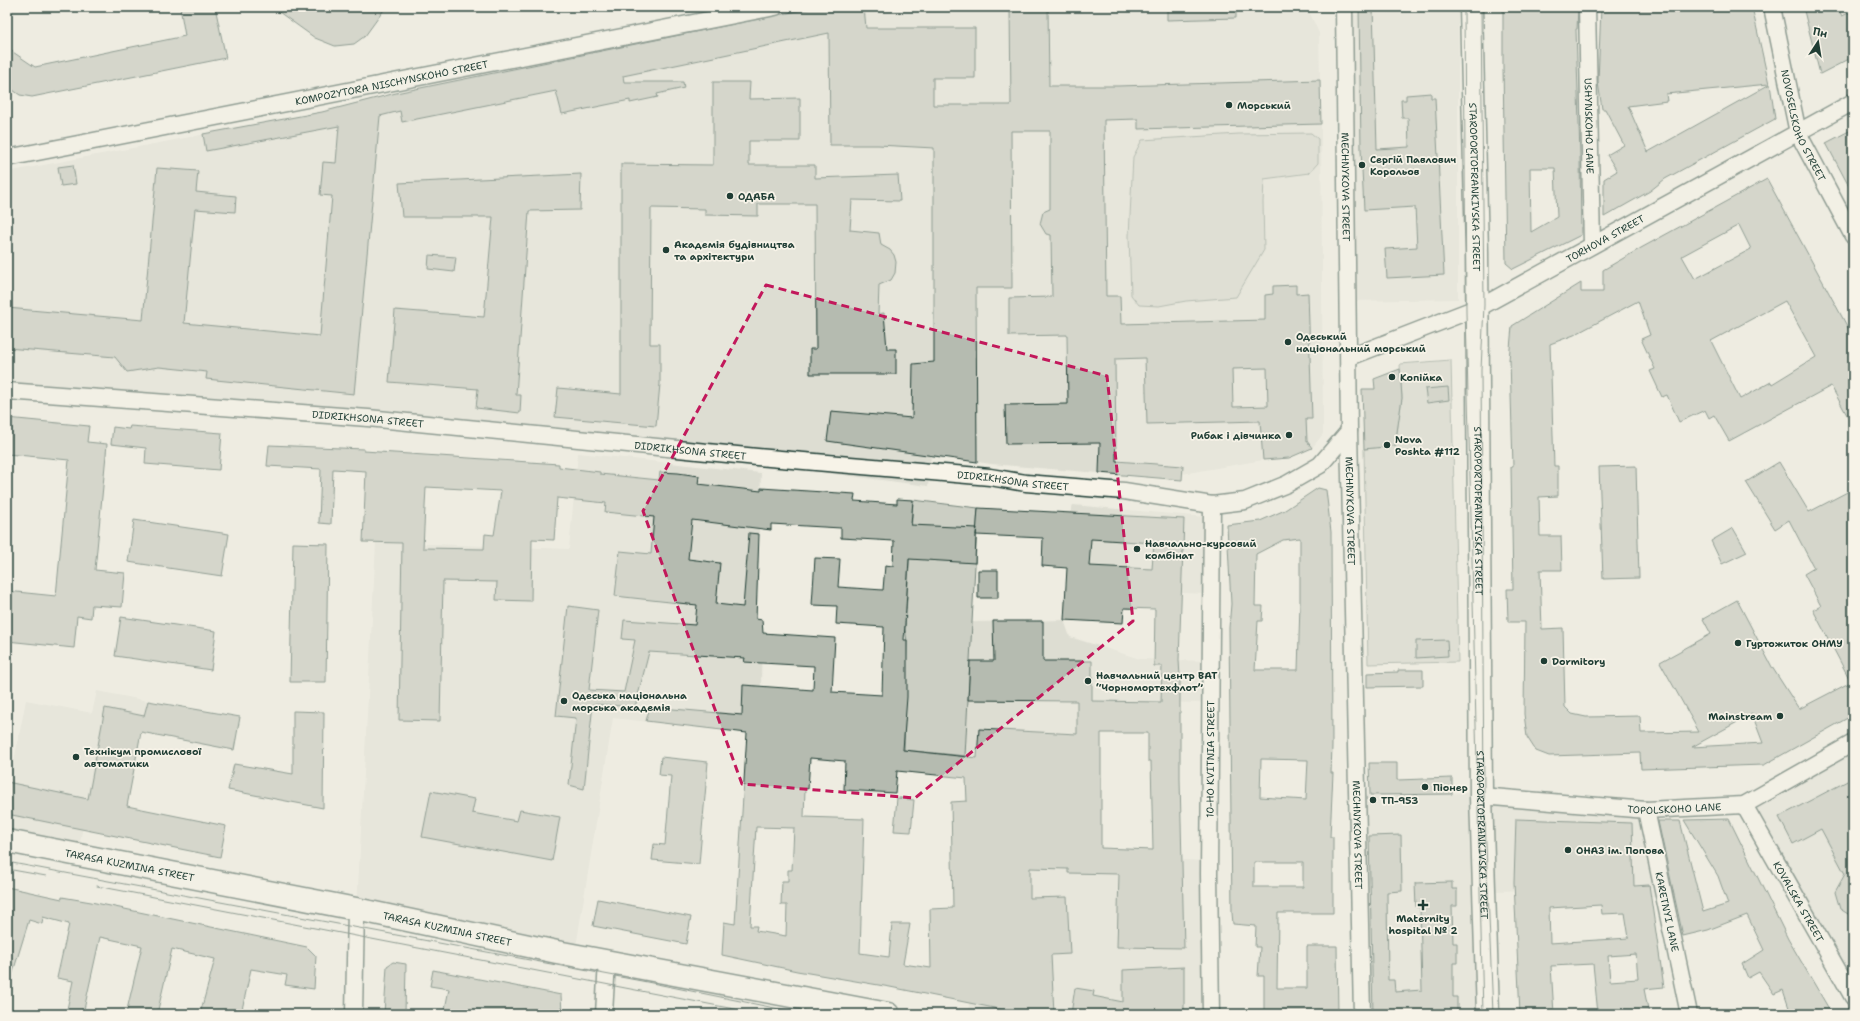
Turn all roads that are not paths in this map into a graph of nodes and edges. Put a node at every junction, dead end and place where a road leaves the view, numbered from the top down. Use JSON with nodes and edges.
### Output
{"nodes":[{"id":1,"x":775,"y":7,"type":"edge"},
{"id":2,"x":1344,"y":7,"type":"edge"},
{"id":3,"x":1471,"y":7,"type":"edge"},
{"id":4,"x":1587,"y":7,"type":"edge"},
{"id":5,"x":1772,"y":7,"type":"edge"},
{"id":6,"x":710,"y":13,"type":"edge"},
{"id":7,"x":1853,"y":102,"type":"edge"},
{"id":8,"x":1798,"y":133,"type":"junction"},
{"id":9,"x":7,"y":158,"type":"edge"},
{"id":10,"x":1853,"y":236,"type":"edge"},
{"id":11,"x":1592,"y":245,"type":"junction"},
{"id":12,"x":1476,"y":308,"type":"junction"},
{"id":13,"x":1350,"y":357,"type":"junction"},
{"id":14,"x":7,"y":391,"type":"edge"},
{"id":15,"x":1349,"y":431,"type":"junction"},
{"id":16,"x":1212,"y":505,"type":"junction"},
{"id":17,"x":1853,"y":743,"type":"edge"},
{"id":18,"x":1481,"y":796,"type":"junction"},
{"id":19,"x":1744,"y":805,"type":"junction"},
{"id":20,"x":1646,"y":810,"type":"junction"},
{"id":21,"x":7,"y":841,"type":"edge"},
{"id":22,"x":356,"y":909,"type":"junction"},
{"id":23,"x":607,"y":960,"type":"junction"},
{"id":24,"x":1853,"y":998,"type":"edge"},
{"id":25,"x":354,"y":1014,"type":"edge"},
{"id":26,"x":604,"y":1014,"type":"edge"},
{"id":27,"x":888,"y":1014,"type":"edge"},
{"id":28,"x":1211,"y":1014,"type":"edge"},
{"id":29,"x":1362,"y":1014,"type":"edge"},
{"id":30,"x":1488,"y":1014,"type":"edge"},
{"id":31,"x":1689,"y":1014,"type":"edge"}],
"edges":[{"from":1,"to":6,"type":"street","name":"KOMPOZYTORA NISCHYNSKOHO STREET"},
{"from":2,"to":13,"type":"street","name":"MECHNYKOVA STREET"},
{"from":3,"to":12,"type":"main road","name":"STAROPORTOFRANKIVSKA STREET"},
{"from":4,"to":11,"type":"street","name":"USHYNSKOHO LANE"},
{"from":5,"to":8,"type":"street","name":"NOVOSELSKOHO STREET"},
{"from":6,"to":9,"type":"street","name":"KOMPOZYTORA NISCHYNSKOHO STREET"},
{"from":7,"to":8,"type":"street","name":"TORHOVA STREET"},
{"from":8,"to":10,"type":"street","name":"NOVOSELSKOHO STREET"},
{"from":8,"to":11,"type":"street","name":"TORHOVA STREET"},
{"from":11,"to":12,"type":"street","name":"TORHOVA STREET"},
{"from":12,"to":13,"type":"street","name":"TORHOVA STREET"},
{"from":12,"to":18,"type":"main road","name":"STAROPORTOFRANKIVSKA STREET"},
{"from":13,"to":15,"type":"street","name":"MECHNYKOVA STREET"},
{"from":14,"to":16,"type":"street","name":"DIDRIKHSONA STREET"},
{"from":15,"to":16,"type":"street","name":"DIDRIKHSONA STREET"},
{"from":15,"to":29,"type":"street","name":"MECHNYKOVA STREET"},
{"from":16,"to":28,"type":"street","name":"10-HO KVITNIA STREET"},
{"from":17,"to":19,"type":"street","name":"TOPOLSKOHO LANE"},
{"from":18,"to":20,"type":"street","name":"TOPOLSKOHO LANE"},
{"from":18,"to":30,"type":"main road","name":"STAROPORTOFRANKIVSKA STREET"},
{"from":19,"to":20,"type":"street","name":"TOPOLSKOHO LANE"},
{"from":19,"to":24,"type":"street","name":"KOVALSKA STREET"},
{"from":20,"to":31,"type":"street","name":"KARETNYI LANE"},
{"from":21,"to":22,"type":"main road","name":"TARASA KUZMINA STREET"},
{"from":22,"to":23,"type":"main road","name":"TARASA KUZMINA STREET"},
{"from":22,"to":25,"type":"street"},
{"from":23,"to":26,"type":"street"},
{"from":23,"to":27,"type":"main road","name":"TARASA KUZMINA STREET"}]}
